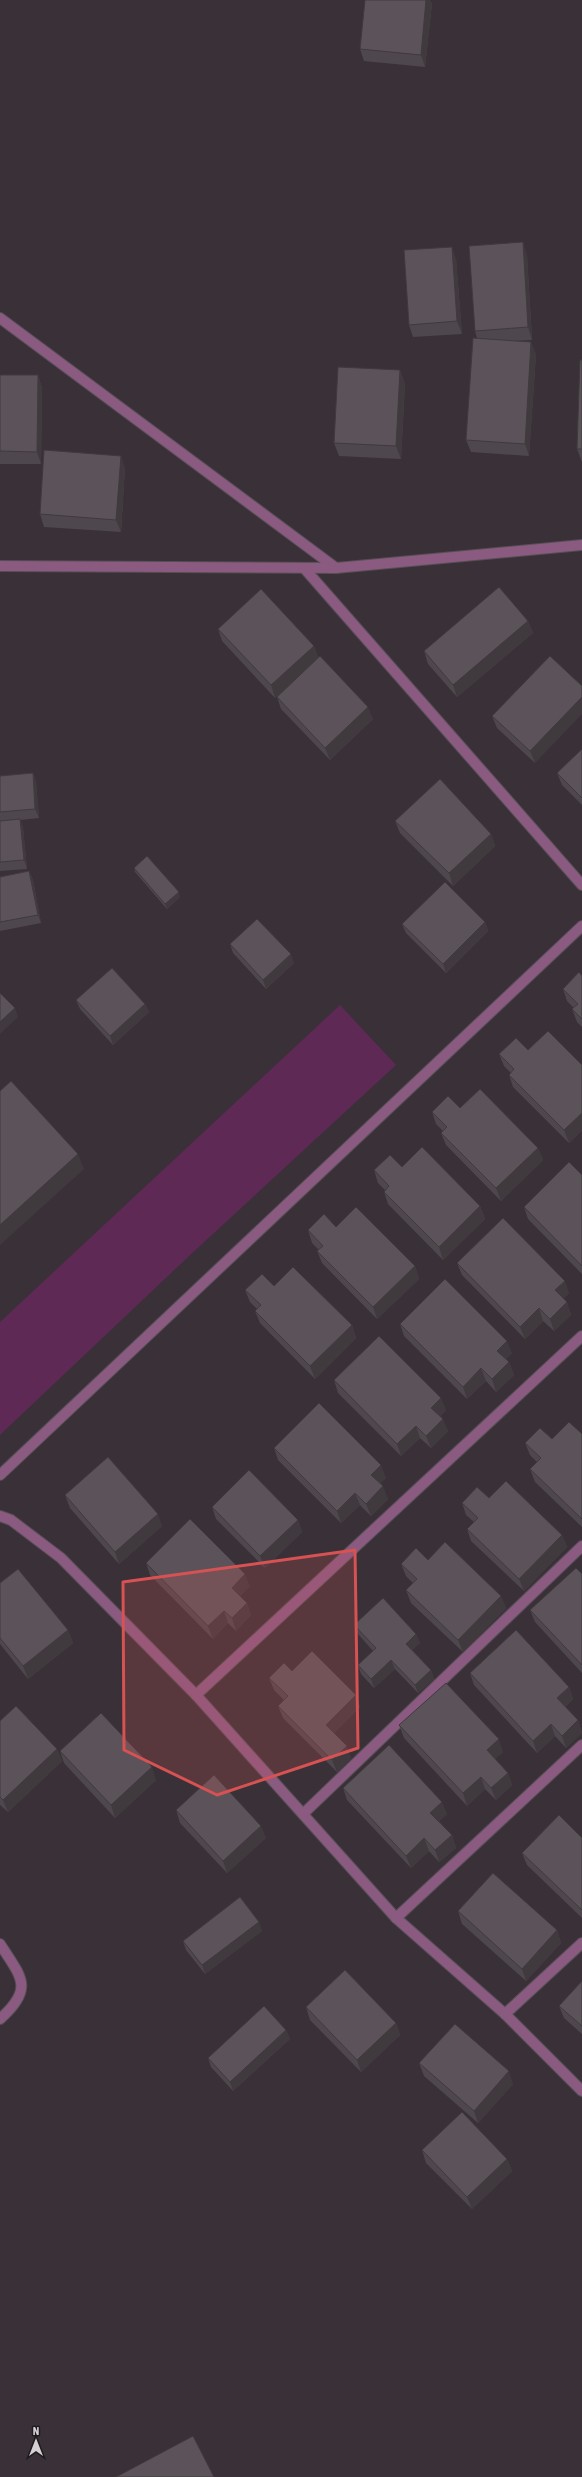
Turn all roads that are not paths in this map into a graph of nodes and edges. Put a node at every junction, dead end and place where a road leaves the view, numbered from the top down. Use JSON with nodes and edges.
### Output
{"nodes":[{"id":1,"x":0,"y":318,"type":"edge"},
{"id":2,"x":582,"y":545,"type":"edge"},
{"id":3,"x":0,"y":566,"type":"edge"},
{"id":4,"x":304,"y":568,"type":"junction"},
{"id":5,"x":336,"y":568,"type":"junction"},
{"id":6,"x":582,"y":885,"type":"edge"},
{"id":7,"x":582,"y":926,"type":"edge"},
{"id":8,"x":582,"y":1336,"type":"edge"},
{"id":9,"x":0,"y":1475,"type":"edge"},
{"id":10,"x":0,"y":1516,"type":"edge"},
{"id":11,"x":582,"y":1546,"type":"edge"},
{"id":12,"x":196,"y":1695,"type":"junction"},
{"id":13,"x":582,"y":1746,"type":"edge"},
{"id":14,"x":304,"y":1814,"type":"junction"},
{"id":15,"x":396,"y":1918,"type":"junction"},
{"id":16,"x":582,"y":1943,"type":"edge"},
{"id":17,"x":0,"y":1944,"type":"edge"},
{"id":18,"x":505,"y":2014,"type":"junction"},
{"id":19,"x":0,"y":2019,"type":"edge"},
{"id":20,"x":582,"y":2092,"type":"edge"}],
"edges":[{"from":1,"to":5,"type":"street"},
{"from":2,"to":5,"type":"street"},
{"from":3,"to":4,"type":"street"},
{"from":4,"to":5,"type":"street"},
{"from":4,"to":6,"type":"street"},
{"from":7,"to":9,"type":"street"},
{"from":8,"to":12,"type":"street"},
{"from":10,"to":12,"type":"street"},
{"from":11,"to":14,"type":"street"},
{"from":12,"to":14,"type":"street"},
{"from":13,"to":15,"type":"street"},
{"from":14,"to":15,"type":"street"},
{"from":15,"to":18,"type":"street"},
{"from":16,"to":18,"type":"street"},
{"from":17,"to":19,"type":"street"},
{"from":18,"to":20,"type":"street"}]}
